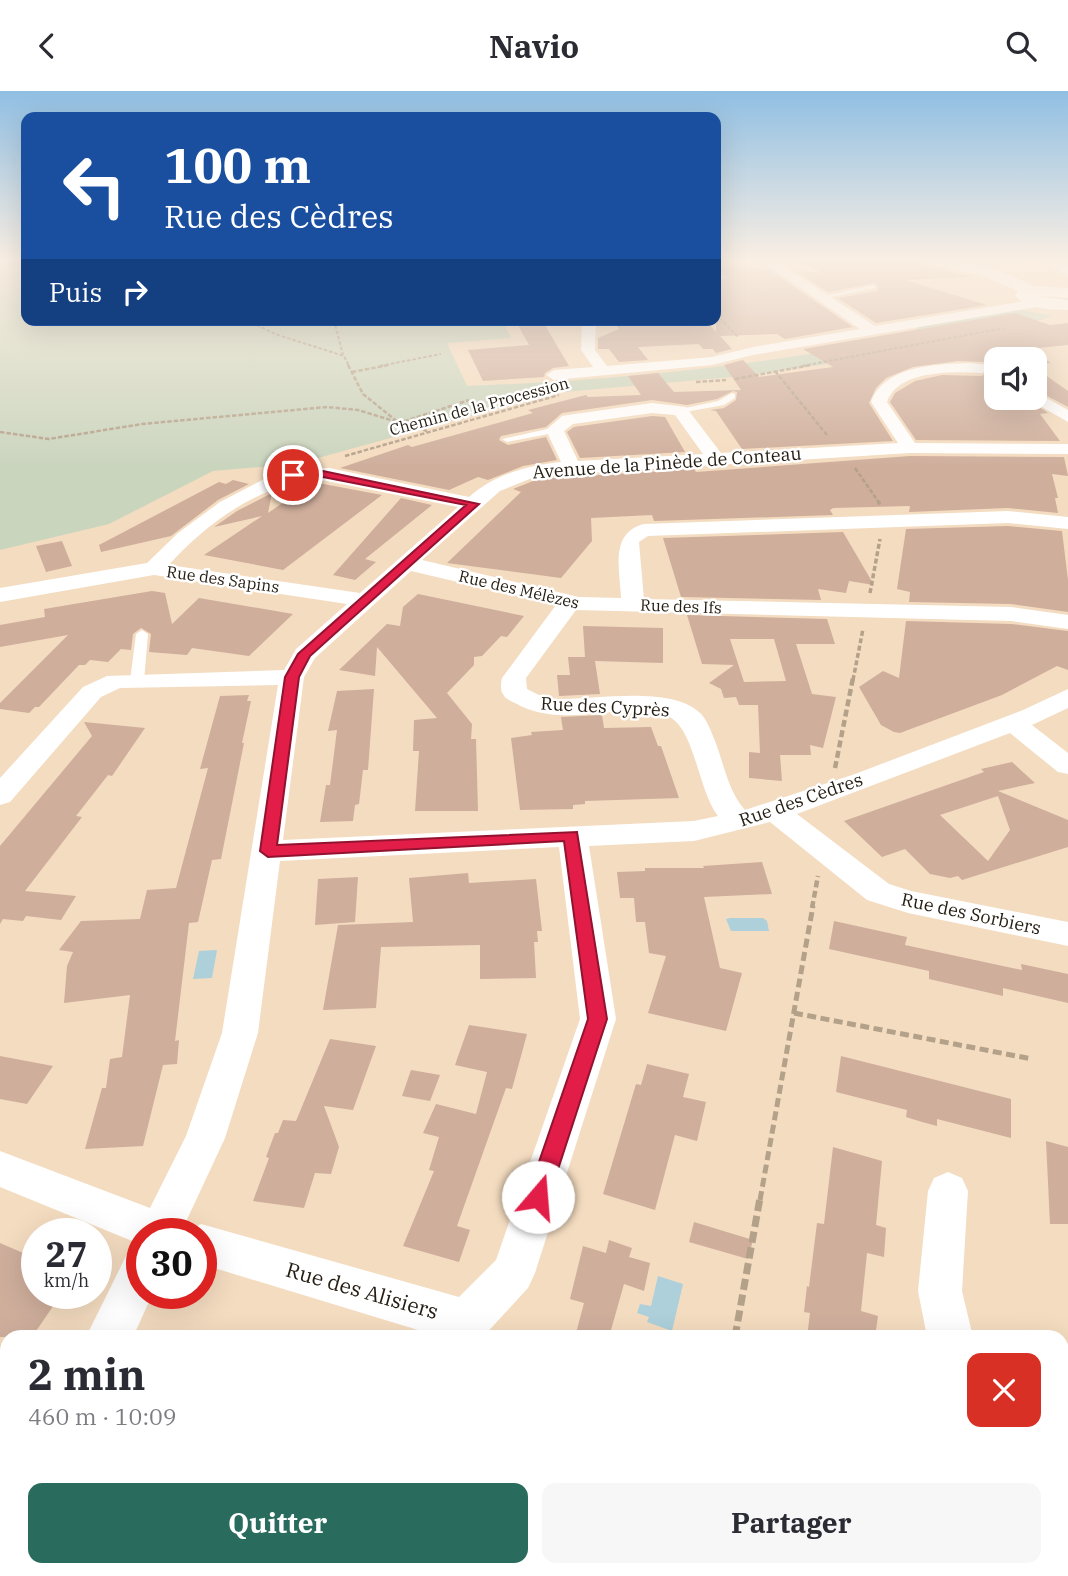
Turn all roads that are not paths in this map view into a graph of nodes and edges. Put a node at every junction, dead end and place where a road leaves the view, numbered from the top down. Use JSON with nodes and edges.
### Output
{"nodes":[{"id":1,"x":589,"y":328,"type":"edge"},
{"id":2,"x":869,"y":328,"type":"edge"},
{"id":3,"x":891,"y":328,"type":"edge"},
{"id":4,"x":874,"y":332,"type":"junction"},
{"id":5,"x":984,"y":365,"type":"edge"},
{"id":6,"x":602,"y":369,"type":"junction"},
{"id":7,"x":554,"y":375,"type":"dead end"},
{"id":8,"x":732,"y":396,"type":"dead end"},
{"id":9,"x":1047,"y":404,"type":"edge"},
{"id":10,"x":680,"y":410,"type":"junction"},
{"id":11,"x":1068,"y":417,"type":"edge"},
{"id":12,"x":556,"y":430,"type":"junction"},
{"id":13,"x":507,"y":439,"type":"dead end"},
{"id":14,"x":910,"y":448,"type":"junction"},
{"id":15,"x":1068,"y":449,"type":"edge"},
{"id":16,"x":715,"y":458,"type":"junction"},
{"id":17,"x":572,"y":467,"type":"junction"},
{"id":18,"x":474,"y":504,"type":"junction"},
{"id":19,"x":1068,"y":523,"type":"edge"},
{"id":20,"x":406,"y":563,"type":"junction"},
{"id":21,"x":154,"y":569,"type":"junction"},
{"id":22,"x":0,"y":595,"type":"edge"},
{"id":23,"x":363,"y":600,"type":"junction"},
{"id":24,"x":570,"y":602,"type":"junction"},
{"id":25,"x":634,"y":606,"type":"junction"},
{"id":26,"x":1068,"y":622,"type":"edge"},
{"id":27,"x":142,"y":635,"type":"dead end"},
{"id":28,"x":292,"y":677,"type":"junction"},
{"id":29,"x":137,"y":681,"type":"junction"},
{"id":30,"x":1068,"y":697,"type":"edge"},
{"id":31,"x":1012,"y":722,"type":"junction"},
{"id":32,"x":1068,"y":766,"type":"edge"},
{"id":33,"x":0,"y":796,"type":"edge"},
{"id":34,"x":776,"y":812,"type":"junction"},
{"id":35,"x":739,"y":822,"type":"junction"},
{"id":36,"x":572,"y":835,"type":"junction"},
{"id":37,"x":268,"y":851,"type":"junction"},
{"id":38,"x":1068,"y":934,"type":"edge"},
{"id":39,"x":0,"y":1169,"type":"edge"},
{"id":40,"x":948,"y":1191,"type":"dead end"},
{"id":41,"x":167,"y":1218,"type":"edge"},
{"id":42,"x":126,"y":1228,"type":"edge"},
{"id":43,"x":217,"y":1249,"type":"edge"},
{"id":44,"x":126,"y":1303,"type":"edge"},
{"id":45,"x":112,"y":1330,"type":"edge"},
{"id":46,"x":948,"y":1330,"type":"edge"}],
"edges":[{"from":1,"to":6,"type":"street"},
{"from":2,"to":4,"type":"street"},
{"from":3,"to":4,"type":"street"},
{"from":4,"to":6,"type":"street"},
{"from":5,"to":14,"type":"street"},
{"from":6,"to":7,"type":"street"},
{"from":8,"to":10,"type":"lane"},
{"from":9,"to":11,"type":"street"},
{"from":10,"to":12,"type":"street"},
{"from":10,"to":16,"type":"street"},
{"from":12,"to":13,"type":"lane"},
{"from":12,"to":17,"type":"street"},
{"from":14,"to":15,"type":"street","name":"Avenue de la Pinède de Conteau"},
{"from":14,"to":16,"type":"street","name":"Avenue de la Pinède de Conteau"},
{"from":16,"to":17,"type":"street","name":"Avenue de la Pinède de Conteau"},
{"from":17,"to":18,"type":"street","name":"Avenue de la Pinède de Conteau"},
{"from":18,"to":20,"type":"street","name":"Avenue de la Pinède de Conteau"},
{"from":18,"to":21,"type":"street"},
{"from":19,"to":25,"type":"street","name":"Rue des Ifs"},
{"from":20,"to":23,"type":"street","name":"Avenue de la Pinède de Conteau"},
{"from":20,"to":24,"type":"street","name":"Rue des Mélèzes"},
{"from":21,"to":22,"type":"street","name":"Rue des Sapins"},
{"from":21,"to":23,"type":"street","name":"Rue des Sapins"},
{"from":23,"to":28,"type":"street","name":"Avenue de la Pinède de Conteau"},
{"from":24,"to":25,"type":"street","name":"Rue des Mélèzes"},
{"from":24,"to":35,"type":"street","name":"Rue des Cyprès"},
{"from":25,"to":26,"type":"street","name":"Rue des Ifs"},
{"from":27,"to":29,"type":"lane"},
{"from":28,"to":29,"type":"street"},
{"from":28,"to":37,"type":"street","name":"Avenue de la Pinède de Conteau"},
{"from":29,"to":33,"type":"street"},
{"from":30,"to":31,"type":"street","name":"Rue des Cèdres"},
{"from":31,"to":32,"type":"street"},
{"from":31,"to":34,"type":"street","name":"Rue des Cèdres"},
{"from":34,"to":35,"type":"street","name":"Rue des Cèdres"},
{"from":34,"to":38,"type":"street","name":"Rue des Sorbiers"},
{"from":35,"to":36,"type":"street","name":"Rue des Cèdres"},
{"from":36,"to":37,"type":"street","name":"Rue des Cèdres"},
{"from":36,"to":43,"type":"street","name":"Rue des Alisiers"},
{"from":37,"to":41,"type":"street","name":"Avenue de la Pinède de Conteau"},
{"from":39,"to":42,"type":"street"},
{"from":40,"to":46,"type":"street"},
{"from":44,"to":45,"type":"street","name":"Avenue de la Pinède de Conteau"}]}
